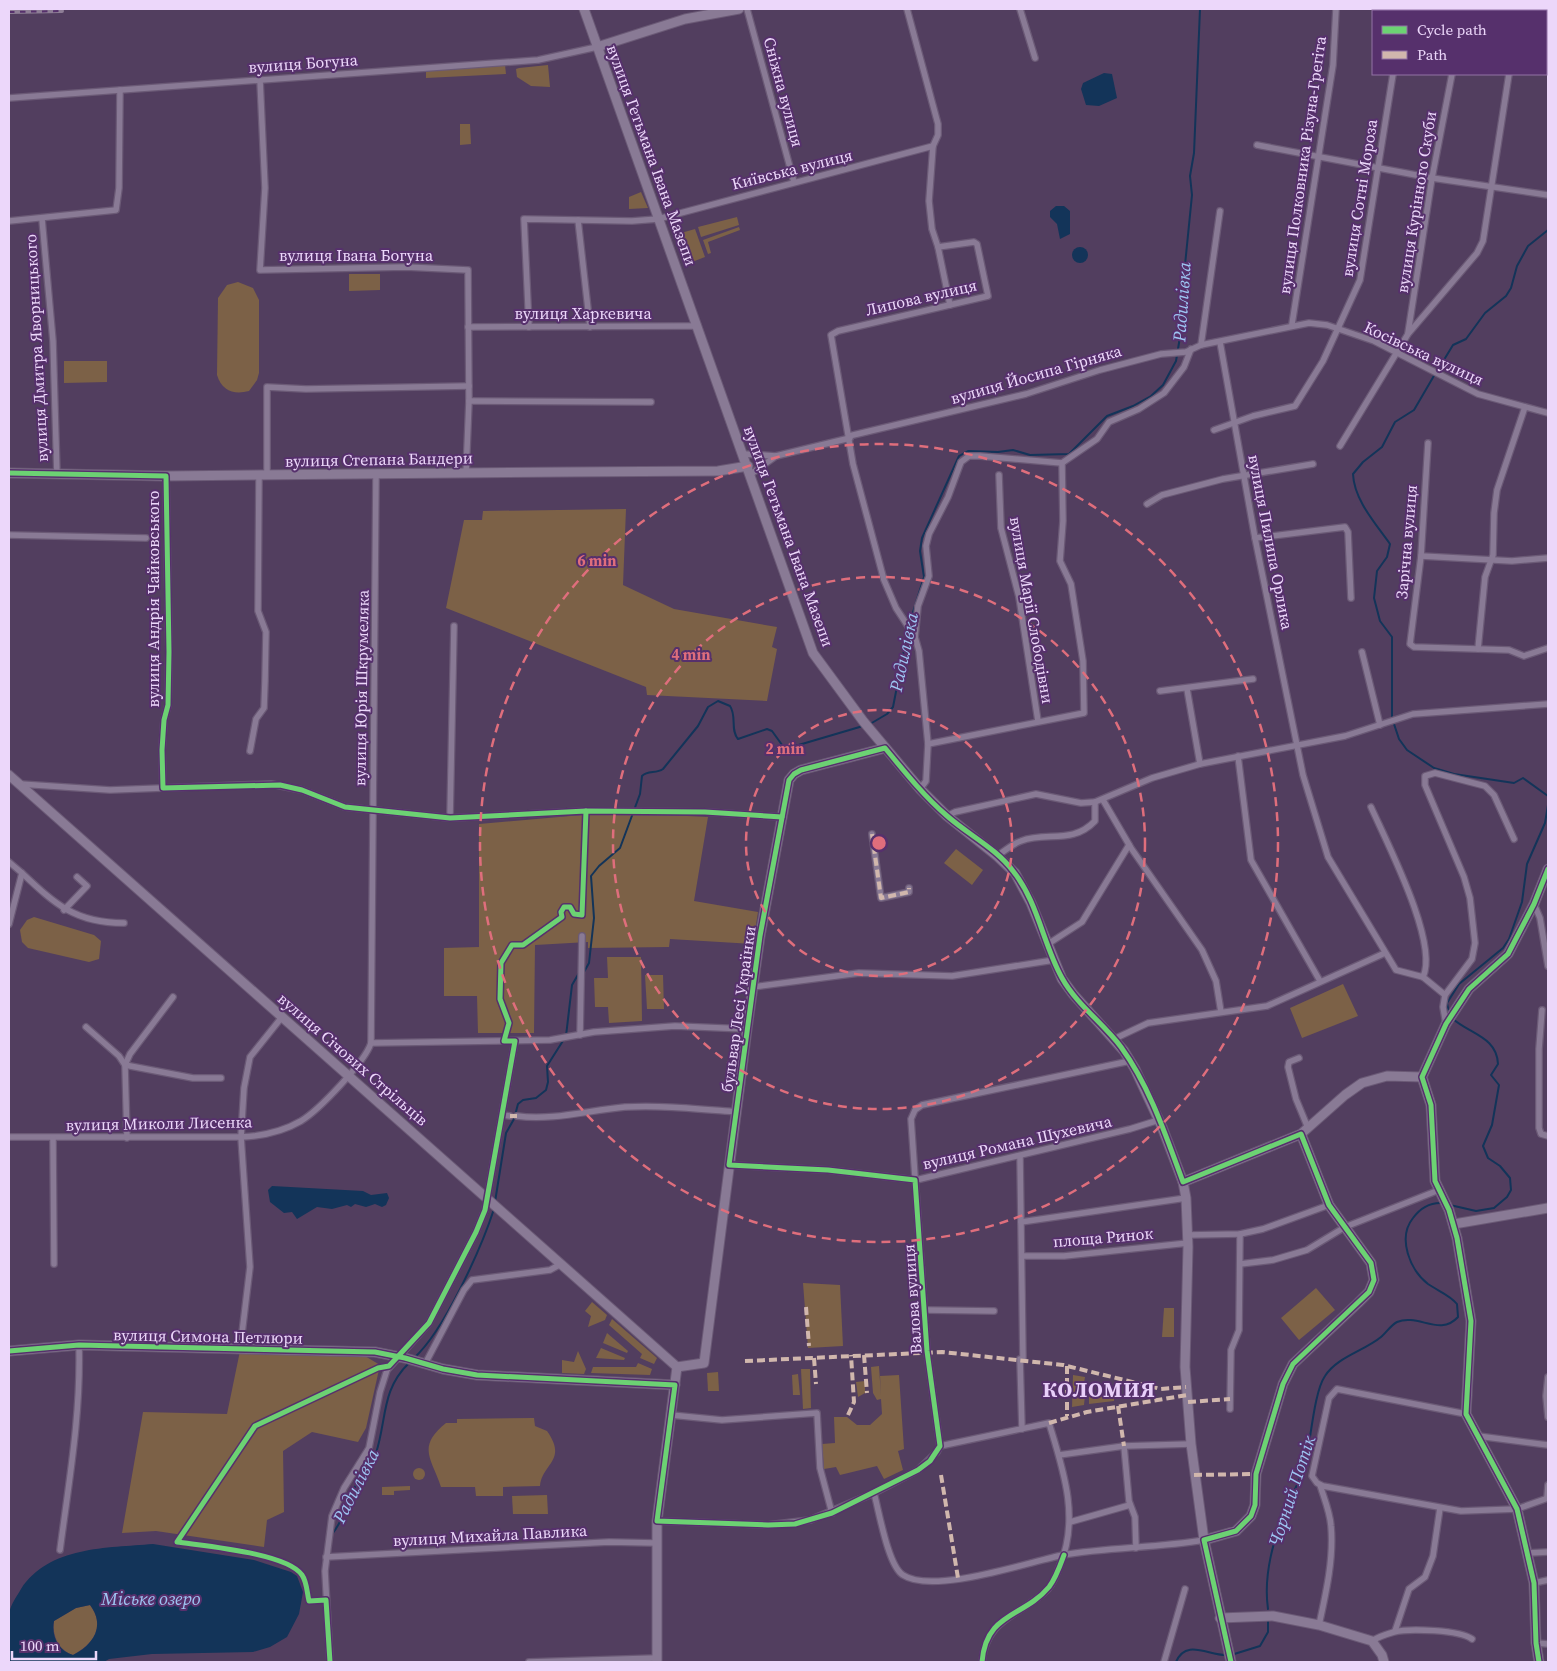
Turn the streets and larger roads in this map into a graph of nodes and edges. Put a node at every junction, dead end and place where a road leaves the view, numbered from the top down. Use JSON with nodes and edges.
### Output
{"nodes":[{"id":1,"x":584,"y":9,"type":"edge"},
{"id":2,"x":739,"y":9,"type":"edge"},
{"id":3,"x":746,"y":9,"type":"edge"},
{"id":4,"x":907,"y":9,"type":"edge"},
{"id":5,"x":1020,"y":9,"type":"edge"},
{"id":6,"x":1336,"y":9,"type":"edge"},
{"id":7,"x":597,"y":47,"type":"junction"},
{"id":8,"x":1036,"y":58,"type":"dead end"},
{"id":9,"x":1393,"y":75,"type":"edge"},
{"id":10,"x":1452,"y":75,"type":"edge"},
{"id":11,"x":1509,"y":75,"type":"edge"},
{"id":12,"x":260,"y":80,"type":"junction"},
{"id":13,"x":120,"y":90,"type":"junction"},
{"id":14,"x":9,"y":98,"type":"edge"},
{"id":15,"x":1257,"y":144,"type":"dead end"},
{"id":16,"x":933,"y":146,"type":"junction"},
{"id":17,"x":1319,"y":157,"type":"junction"},
{"id":18,"x":1377,"y":167,"type":"junction"},
{"id":19,"x":1432,"y":178,"type":"junction"},
{"id":20,"x":794,"y":182,"type":"junction"},
{"id":21,"x":1491,"y":185,"type":"junction"},
{"id":22,"x":1548,"y":195,"type":"edge"},
{"id":23,"x":1220,"y":211,"type":"dead end"},
{"id":24,"x":42,"y":219,"type":"junction"},
{"id":25,"x":658,"y":219,"type":"junction"},
{"id":26,"x":578,"y":220,"type":"junction"},
{"id":27,"x":9,"y":221,"type":"edge"},
{"id":28,"x":938,"y":247,"type":"junction"},
{"id":29,"x":950,"y":305,"type":"junction"},
{"id":30,"x":1292,"y":324,"type":"junction"},
{"id":31,"x":698,"y":326,"type":"junction"},
{"id":32,"x":468,"y":327,"type":"junction"},
{"id":33,"x":529,"y":327,"type":"junction"},
{"id":34,"x":590,"y":327,"type":"junction"},
{"id":35,"x":1339,"y":330,"type":"junction"},
{"id":36,"x":1408,"y":334,"type":"junction"},
{"id":37,"x":1220,"y":342,"type":"junction"},
{"id":38,"x":1201,"y":345,"type":"junction"},
{"id":39,"x":1192,"y":350,"type":"junction"},
{"id":40,"x":1397,"y":351,"type":"junction"},
{"id":41,"x":469,"y":386,"type":"junction"},
{"id":42,"x":469,"y":401,"type":"junction"},
{"id":43,"x":651,"y":402,"type":"dead end"},
{"id":44,"x":1525,"y":408,"type":"junction"},
{"id":45,"x":1548,"y":413,"type":"edge"},
{"id":46,"x":1234,"y":423,"type":"junction"},
{"id":47,"x":1214,"y":430,"type":"dead end"},
{"id":48,"x":850,"y":437,"type":"junction"},
{"id":49,"x":1428,"y":443,"type":"dead end"},
{"id":50,"x":1340,"y":446,"type":"dead end"},
{"id":51,"x":744,"y":454,"type":"junction"},
{"id":52,"x":776,"y":456,"type":"junction"},
{"id":53,"x":1062,"y":463,"type":"junction"},
{"id":54,"x":1312,"y":464,"type":"dead end"},
{"id":55,"x":750,"y":470,"type":"junction"},
{"id":56,"x":466,"y":473,"type":"junction"},
{"id":57,"x":9,"y":474,"type":"edge"},
{"id":58,"x":376,"y":474,"type":"junction"},
{"id":59,"x":999,"y":474,"type":"dead end"},
{"id":60,"x":57,"y":475,"type":"junction"},
{"id":61,"x":263,"y":475,"type":"junction"},
{"id":62,"x":1244,"y":475,"type":"junction"},
{"id":63,"x":166,"y":476,"type":"junction"},
{"id":64,"x":1146,"y":504,"type":"dead end"},
{"id":65,"x":9,"y":536,"type":"edge"},
{"id":66,"x":146,"y":538,"type":"dead end"},
{"id":67,"x":1255,"y":538,"type":"junction"},
{"id":68,"x":1421,"y":556,"type":"junction"},
{"id":69,"x":1548,"y":558,"type":"edge"},
{"id":70,"x":1492,"y":559,"type":"junction"},
{"id":71,"x":1351,"y":598,"type":"dead end"},
{"id":72,"x":454,"y":626,"type":"dead end"},
{"id":73,"x":915,"y":637,"type":"junction"},
{"id":74,"x":1548,"y":648,"type":"edge"},
{"id":75,"x":1478,"y":649,"type":"junction"},
{"id":76,"x":1362,"y":652,"type":"dead end"},
{"id":77,"x":1253,"y":679,"type":"dead end"},
{"id":78,"x":1187,"y":689,"type":"junction"},
{"id":79,"x":1160,"y":691,"type":"dead end"},
{"id":80,"x":1548,"y":704,"type":"edge"},
{"id":81,"x":1038,"y":721,"type":"junction"},
{"id":82,"x":1380,"y":725,"type":"junction"},
{"id":83,"x":928,"y":744,"type":"junction"},
{"id":84,"x":1298,"y":747,"type":"junction"},
{"id":85,"x":885,"y":748,"type":"junction"},
{"id":86,"x":250,"y":751,"type":"dead end"},
{"id":87,"x":1238,"y":756,"type":"junction"},
{"id":88,"x":1200,"y":764,"type":"junction"},
{"id":89,"x":9,"y":775,"type":"edge"},
{"id":90,"x":20,"y":784,"type":"junction"},
{"id":91,"x":44,"y":786,"type":"junction"},
{"id":92,"x":163,"y":788,"type":"junction"},
{"id":93,"x":920,"y":789,"type":"junction"},
{"id":94,"x":1103,"y":800,"type":"junction"},
{"id":95,"x":38,"y":802,"type":"junction"},
{"id":96,"x":1095,"y":802,"type":"junction"},
{"id":97,"x":1371,"y":807,"type":"dead end"},
{"id":98,"x":374,"y":811,"type":"junction"},
{"id":99,"x":947,"y":816,"type":"junction"},
{"id":100,"x":782,"y":817,"type":"junction"},
{"id":101,"x":450,"y":818,"type":"junction"},
{"id":102,"x":872,"y":834,"type":"dead end"},
{"id":103,"x":1514,"y":839,"type":"dead end"},
{"id":104,"x":1129,"y":844,"type":"junction"},
{"id":105,"x":998,"y":856,"type":"junction"},
{"id":106,"x":9,"y":862,"type":"edge"},
{"id":107,"x":1548,"y":868,"type":"edge"},
{"id":108,"x":22,"y":874,"type":"junction"},
{"id":109,"x":77,"y":877,"type":"dead end"},
{"id":110,"x":1545,"y":882,"type":"edge"},
{"id":111,"x":909,"y":888,"type":"dead end"},
{"id":112,"x":1534,"y":904,"type":"junction"},
{"id":113,"x":64,"y":910,"type":"junction"},
{"id":114,"x":124,"y":923,"type":"dead end"},
{"id":115,"x":9,"y":924,"type":"edge"},
{"id":116,"x":582,"y":936,"type":"dead end"},
{"id":117,"x":1048,"y":944,"type":"junction"},
{"id":118,"x":1384,"y":952,"type":"junction"},
{"id":119,"x":1054,"y":960,"type":"junction"},
{"id":120,"x":1548,"y":966,"type":"edge"},
{"id":121,"x":1423,"y":977,"type":"junction"},
{"id":122,"x":1320,"y":981,"type":"junction"},
{"id":123,"x":753,"y":987,"type":"junction"},
{"id":124,"x":1445,"y":995,"type":"junction"},
{"id":125,"x":173,"y":997,"type":"dead end"},
{"id":126,"x":1542,"y":1010,"type":"dead end"},
{"id":127,"x":1221,"y":1012,"type":"junction"},
{"id":128,"x":282,"y":1017,"type":"junction"},
{"id":129,"x":1446,"y":1024,"type":"junction"},
{"id":130,"x":86,"y":1027,"type":"dead end"},
{"id":131,"x":747,"y":1029,"type":"junction"},
{"id":132,"x":580,"y":1035,"type":"junction"},
{"id":133,"x":1114,"y":1039,"type":"junction"},
{"id":134,"x":515,"y":1041,"type":"junction"},
{"id":135,"x":371,"y":1043,"type":"junction"},
{"id":136,"x":1299,"y":1058,"type":"dead end"},
{"id":137,"x":1130,"y":1061,"type":"junction"},
{"id":138,"x":125,"y":1065,"type":"junction"},
{"id":139,"x":350,"y":1076,"type":"junction"},
{"id":140,"x":1422,"y":1077,"type":"junction"},
{"id":141,"x":221,"y":1078,"type":"dead end"},
{"id":142,"x":736,"y":1112,"type":"junction"},
{"id":143,"x":503,"y":1115,"type":"junction"},
{"id":144,"x":510,"y":1116,"type":"dead end"},
{"id":145,"x":517,"y":1116,"type":"dead end"},
{"id":146,"x":1159,"y":1120,"type":"junction"},
{"id":147,"x":1304,"y":1131,"type":"junction"},
{"id":148,"x":1548,"y":1136,"type":"edge"},
{"id":149,"x":9,"y":1137,"type":"edge"},
{"id":150,"x":241,"y":1137,"type":"junction"},
{"id":151,"x":53,"y":1138,"type":"junction"},
{"id":152,"x":127,"y":1138,"type":"junction"},
{"id":153,"x":1020,"y":1156,"type":"junction"},
{"id":154,"x":730,"y":1165,"type":"junction"},
{"id":155,"x":915,"y":1180,"type":"junction"},
{"id":156,"x":1182,"y":1182,"type":"junction"},
{"id":157,"x":1441,"y":1194,"type":"junction"},
{"id":158,"x":1186,"y":1198,"type":"junction"},
{"id":159,"x":492,"y":1202,"type":"junction"},
{"id":160,"x":1329,"y":1205,"type":"junction"},
{"id":161,"x":1548,"y":1208,"type":"edge"},
{"id":162,"x":1021,"y":1222,"type":"junction"},
{"id":163,"x":1454,"y":1224,"type":"junction"},
{"id":164,"x":1345,"y":1227,"type":"junction"},
{"id":165,"x":1240,"y":1234,"type":"junction"},
{"id":166,"x":1188,"y":1239,"type":"junction"},
{"id":167,"x":1022,"y":1256,"type":"junction"},
{"id":168,"x":54,"y":1264,"type":"dead end"},
{"id":169,"x":561,"y":1264,"type":"junction"},
{"id":170,"x":1240,"y":1264,"type":"junction"},
{"id":171,"x":926,"y":1310,"type":"junction"},
{"id":172,"x":994,"y":1311,"type":"dead end"},
{"id":173,"x":79,"y":1345,"type":"junction"},
{"id":174,"x":240,"y":1350,"type":"junction"},
{"id":175,"x":9,"y":1351,"type":"edge"},
{"id":176,"x":401,"y":1357,"type":"junction"},
{"id":177,"x":421,"y":1363,"type":"junction"},
{"id":178,"x":677,"y":1367,"type":"junction"},
{"id":179,"x":1548,"y":1377,"type":"edge"},
{"id":180,"x":675,"y":1385,"type":"junction"},
{"id":181,"x":1230,"y":1409,"type":"dead end"},
{"id":182,"x":1466,"y":1414,"type":"junction"},
{"id":183,"x":671,"y":1415,"type":"junction"},
{"id":184,"x":1548,"y":1417,"type":"edge"},
{"id":185,"x":1022,"y":1428,"type":"junction"},
{"id":186,"x":1478,"y":1436,"type":"junction"},
{"id":187,"x":1191,"y":1444,"type":"junction"},
{"id":188,"x":940,"y":1446,"type":"junction"},
{"id":189,"x":1124,"y":1446,"type":"junction"},
{"id":190,"x":1548,"y":1446,"type":"edge"},
{"id":191,"x":1059,"y":1455,"type":"junction"},
{"id":192,"x":1320,"y":1485,"type":"junction"},
{"id":193,"x":1548,"y":1485,"type":"edge"},
{"id":194,"x":874,"y":1494,"type":"junction"},
{"id":195,"x":1548,"y":1498,"type":"edge"},
{"id":196,"x":1130,"y":1505,"type":"junction"},
{"id":197,"x":1440,"y":1508,"type":"junction"},
{"id":198,"x":1517,"y":1510,"type":"junction"},
{"id":199,"x":832,"y":1512,"type":"junction"},
{"id":200,"x":657,"y":1520,"type":"junction"},
{"id":201,"x":1070,"y":1522,"type":"junction"},
{"id":202,"x":1204,"y":1540,"type":"junction"},
{"id":203,"x":656,"y":1543,"type":"junction"},
{"id":204,"x":1136,"y":1548,"type":"junction"},
{"id":205,"x":60,"y":1550,"type":"dead end"},
{"id":206,"x":1548,"y":1552,"type":"edge"},
{"id":207,"x":1528,"y":1553,"type":"junction"},
{"id":208,"x":1064,"y":1555,"type":"junction"},
{"id":209,"x":326,"y":1557,"type":"junction"},
{"id":210,"x":1548,"y":1580,"type":"edge"},
{"id":211,"x":1534,"y":1583,"type":"junction"},
{"id":212,"x":1185,"y":1589,"type":"dead end"},
{"id":213,"x":1220,"y":1618,"type":"junction"},
{"id":214,"x":1318,"y":1625,"type":"junction"},
{"id":215,"x":1394,"y":1631,"type":"junction"},
{"id":216,"x":1472,"y":1639,"type":"dead end"},
{"id":217,"x":1372,"y":1641,"type":"junction"},
{"id":218,"x":1536,"y":1643,"type":"junction"},
{"id":219,"x":1548,"y":1644,"type":"edge"},
{"id":220,"x":657,"y":1660,"type":"edge"},
{"id":221,"x":330,"y":1662,"type":"edge"},
{"id":222,"x":529,"y":1662,"type":"edge"},
{"id":223,"x":982,"y":1662,"type":"edge"},
{"id":224,"x":1164,"y":1662,"type":"edge"},
{"id":225,"x":1231,"y":1662,"type":"edge"},
{"id":226,"x":1384,"y":1662,"type":"edge"},
{"id":227,"x":1539,"y":1662,"type":"edge"}],
"edges":[{"from":1,"to":7,"type":"street","name":"вулиця Гетьмана Івана Мазепи"},
{"from":2,"to":7,"type":"street"},
{"from":3,"to":20,"type":"street","name":"Сніжна вулиця"},
{"from":4,"to":16,"type":"street"},
{"from":5,"to":8,"type":"street"},
{"from":6,"to":17,"type":"street","name":"вулиця Полковника Різуна-Грегіта"},
{"from":7,"to":12,"type":"street","name":"вулиця Богуна"},
{"from":7,"to":25,"type":"street","name":"вулиця Гетьмана Івана Мазепи"},
{"from":9,"to":18,"type":"street","name":"вулиця Сотні Мороза"},
{"from":10,"to":19,"type":"street","name":"вулиця Курінного Скуби"},
{"from":11,"to":21,"type":"street"},
{"from":12,"to":13,"type":"street","name":"вулиця Богуна"},
{"from":12,"to":32,"type":"street","name":"вулиця Івана Богуна"},
{"from":13,"to":14,"type":"street","name":"вулиця Богуна"},
{"from":13,"to":24,"type":"street","name":"вулиця Дмитра Яворницького"},
{"from":15,"to":17,"type":"street"},
{"from":16,"to":20,"type":"street","name":"Київська вулиця"},
{"from":16,"to":28,"type":"street"},
{"from":17,"to":18,"type":"street"},
{"from":17,"to":30,"type":"street","name":"вулиця Полковника Різуна-Грегіта"},
{"from":18,"to":19,"type":"street"},
{"from":18,"to":35,"type":"street","name":"вулиця Сотні Мороза"},
{"from":19,"to":21,"type":"street"},
{"from":19,"to":36,"type":"street","name":"вулиця Курінного Скуби"},
{"from":20,"to":25,"type":"street","name":"Київська вулиця"},
{"from":21,"to":22,"type":"street"},
{"from":21,"to":36,"type":"street"},
{"from":23,"to":38,"type":"street"},
{"from":24,"to":27,"type":"street","name":"вулиця Дмитра Яворницького"},
{"from":24,"to":60,"type":"street","name":"вулиця Дмитра Яворницького"},
{"from":25,"to":26,"type":"street","name":"Київська вулиця"},
{"from":25,"to":31,"type":"street","name":"вулиця Гетьмана Івана Мазепи"},
{"from":26,"to":33,"type":"street","name":"Київська вулиця"},
{"from":26,"to":34,"type":"street"},
{"from":28,"to":29,"type":"street"},
{"from":28,"to":29,"type":"street","name":"Липова вулиця"},
{"from":29,"to":48,"type":"street","name":"Липова вулиця"},
{"from":30,"to":35,"type":"street","name":"Косівська вулиця"},
{"from":30,"to":37,"type":"street","name":"Косівська вулиця"},
{"from":31,"to":34,"type":"street","name":"вулиця Харкевича"},
{"from":31,"to":51,"type":"street","name":"вулиця Гетьмана Івана Мазепи"},
{"from":32,"to":33,"type":"street","name":"вулиця Харкевича"},
{"from":32,"to":41,"type":"street"},
{"from":33,"to":34,"type":"street","name":"вулиця Харкевича"},
{"from":35,"to":40,"type":"street","name":"Косівська вулиця"},
{"from":35,"to":46,"type":"street","name":"вулиця Сотні Мороза"},
{"from":36,"to":40,"type":"street"},
{"from":37,"to":38,"type":"street","name":"Косівська вулиця"},
{"from":37,"to":46,"type":"street","name":"вулиця Пилипа Орлика"},
{"from":38,"to":39,"type":"street","name":"вулиця Йосипа Гірняка"},
{"from":39,"to":48,"type":"street","name":"вулиця Йосипа Гірняка"},
{"from":39,"to":53,"type":"street"},
{"from":40,"to":44,"type":"street","name":"Косівська вулиця"},
{"from":40,"to":50,"type":"street"},
{"from":41,"to":42,"type":"street"},
{"from":41,"to":61,"type":"street"},
{"from":42,"to":43,"type":"street"},
{"from":42,"to":56,"type":"street"},
{"from":44,"to":45,"type":"street","name":"Косівська вулиця"},
{"from":44,"to":70,"type":"street"},
{"from":46,"to":47,"type":"street","name":"вулиця Сотні Мороза"},
{"from":46,"to":62,"type":"street","name":"вулиця Пилипа Орлика"},
{"from":48,"to":52,"type":"street","name":"вулиця Йосипа Гірняка"},
{"from":48,"to":73,"type":"street"},
{"from":49,"to":68,"type":"street","name":"Зарічна вулиця"},
{"from":51,"to":52,"type":"street"},
{"from":51,"to":55,"type":"street","name":"вулиця Гетьмана Івана Мазепи"},
{"from":52,"to":55,"type":"street"},
{"from":53,"to":73,"type":"street"},
{"from":53,"to":81,"type":"street"},
{"from":54,"to":62,"type":"street"},
{"from":55,"to":56,"type":"street","name":"вулиця Степана Бандери"},
{"from":55,"to":85,"type":"street","name":"вулиця Гетьмана Івана Мазепи"},
{"from":56,"to":58,"type":"street","name":"вулиця Степана Бандери"},
{"from":57,"to":60,"type":"street","name":"вулиця Степана Бандери"},
{"from":58,"to":61,"type":"street","name":"вулиця Степана Бандери"},
{"from":58,"to":98,"type":"street","name":"вулиця Юрія Шкрумеляка"},
{"from":59,"to":81,"type":"street","name":"вулиця Марії Слободівни"},
{"from":60,"to":63,"type":"street","name":"вулиця Степана Бандери"},
{"from":61,"to":63,"type":"street","name":"вулиця Степана Бандери"},
{"from":61,"to":86,"type":"street"},
{"from":62,"to":64,"type":"street"},
{"from":62,"to":67,"type":"street","name":"вулиця Пилипа Орлика"},
{"from":63,"to":92,"type":"street","name":"вулиця Андрія Чайковського"},
{"from":65,"to":66,"type":"street"},
{"from":67,"to":71,"type":"street"},
{"from":67,"to":84,"type":"street","name":"вулиця Пилипа Орлика"},
{"from":68,"to":70,"type":"street"},
{"from":68,"to":75,"type":"street","name":"Зарічна вулиця"},
{"from":69,"to":70,"type":"street"},
{"from":70,"to":75,"type":"street"},
{"from":72,"to":101,"type":"street"},
{"from":73,"to":83,"type":"street"},
{"from":74,"to":75,"type":"street"},
{"from":76,"to":82,"type":"street"},
{"from":77,"to":78,"type":"street"},
{"from":78,"to":79,"type":"street"},
{"from":78,"to":88,"type":"street"},
{"from":80,"to":82,"type":"street"},
{"from":81,"to":83,"type":"street"},
{"from":82,"to":84,"type":"street"},
{"from":83,"to":93,"type":"street"},
{"from":84,"to":87,"type":"street"},
{"from":84,"to":118,"type":"street","name":"вулиця Пилипа Орлика"},
{"from":85,"to":93,"type":"street","name":"вулиця Гетьмана Івана Мазепи"},
{"from":85,"to":100,"type":"street","name":"бульвар Лесі Українки"},
{"from":87,"to":88,"type":"street"},
{"from":87,"to":122,"type":"street"},
{"from":88,"to":94,"type":"street"},
{"from":89,"to":90,"type":"street","name":"вулиця Січових Стрільців"},
{"from":90,"to":91,"type":"street"},
{"from":90,"to":95,"type":"street","name":"вулиця Січових Стрільців"},
{"from":91,"to":92,"type":"street"},
{"from":91,"to":95,"type":"street"},
{"from":92,"to":98,"type":"street"},
{"from":93,"to":99,"type":"street","name":"вулиця Гетьмана Івана Мазепи"},
{"from":94,"to":96,"type":"street"},
{"from":94,"to":104,"type":"street"},
{"from":95,"to":128,"type":"street","name":"вулиця Січових Стрільців"},
{"from":96,"to":99,"type":"street"},
{"from":96,"to":105,"type":"street"},
{"from":97,"to":121,"type":"street"},
{"from":98,"to":101,"type":"street"},
{"from":98,"to":135,"type":"street","name":"вулиця Юрія Шкрумеляка"},
{"from":99,"to":105,"type":"street","name":"вулиця Гетьмана Івана Мазепи"},
{"from":100,"to":101,"type":"street"},
{"from":100,"to":123,"type":"street","name":"бульвар Лесі Українки"},
{"from":102,"to":111,"type":"street"},
{"from":103,"to":124,"type":"street"},
{"from":104,"to":117,"type":"street"},
{"from":104,"to":127,"type":"street"},
{"from":105,"to":117,"type":"street","name":"вулиця Гетьмана Івана Мазепи"},
{"from":106,"to":108,"type":"street"},
{"from":107,"to":110,"type":"street"},
{"from":108,"to":113,"type":"street"},
{"from":108,"to":115,"type":"street"},
{"from":109,"to":113,"type":"street"},
{"from":110,"to":112,"type":"street"},
{"from":112,"to":120,"type":"street"},
{"from":112,"to":129,"type":"street"},
{"from":113,"to":114,"type":"street"},
{"from":116,"to":132,"type":"street"},
{"from":117,"to":119,"type":"street","name":"вулиця Гетьмана Івана Мазепи"},
{"from":118,"to":121,"type":"street","name":"вулиця Пилипа Орлика"},
{"from":118,"to":122,"type":"street"},
{"from":119,"to":123,"type":"street"},
{"from":119,"to":133,"type":"street","name":"вулиця Гетьмана Івана Мазепи"},
{"from":121,"to":124,"type":"street"},
{"from":122,"to":127,"type":"street"},
{"from":123,"to":131,"type":"street","name":"бульвар Лесі Українки"},
{"from":124,"to":129,"type":"street"},
{"from":125,"to":138,"type":"street"},
{"from":126,"to":148,"type":"street"},
{"from":127,"to":133,"type":"street"},
{"from":128,"to":139,"type":"street","name":"вулиця Січових Стрільців"},
{"from":128,"to":150,"type":"street"},
{"from":129,"to":140,"type":"street"},
{"from":130,"to":138,"type":"street"},
{"from":131,"to":132,"type":"street"},
{"from":131,"to":142,"type":"street","name":"бульвар Лесі Українки"},
{"from":132,"to":134,"type":"street"},
{"from":133,"to":137,"type":"street","name":"вулиця Гетьмана Івана Мазепи"},
{"from":134,"to":135,"type":"street"},
{"from":134,"to":143,"type":"street"},
{"from":135,"to":139,"type":"street","name":"вулиця Юрія Шкрумеляка"},
{"from":136,"to":147,"type":"street"},
{"from":137,"to":146,"type":"street","name":"вулиця Гетьмана Івана Мазепи"},
{"from":137,"to":155,"type":"street","name":"Валова вулиця"},
{"from":138,"to":141,"type":"street"},
{"from":138,"to":152,"type":"street"},
{"from":139,"to":150,"type":"street","name":"вулиця Миколи Лисенка"},
{"from":139,"to":159,"type":"street","name":"вулиця Січових Стрільців"},
{"from":140,"to":147,"type":"street"},
{"from":140,"to":157,"type":"street"},
{"from":142,"to":145,"type":"street"},
{"from":142,"to":154,"type":"street","name":"бульвар Лесі Українки"},
{"from":143,"to":144,"type":"street"},
{"from":143,"to":159,"type":"street"},
{"from":146,"to":153,"type":"street","name":"вулиця Романа Шухевича"},
{"from":146,"to":156,"type":"street","name":"вулиця Гетьмана Івана Мазепи"},
{"from":147,"to":156,"type":"street"},
{"from":147,"to":160,"type":"street"},
{"from":149,"to":151,"type":"street","name":"вулиця Миколи Лисенка"},
{"from":150,"to":152,"type":"street","name":"вулиця Миколи Лисенка"},
{"from":150,"to":174,"type":"street"},
{"from":151,"to":152,"type":"street","name":"вулиця Миколи Лисенка"},
{"from":151,"to":168,"type":"street"},
{"from":153,"to":155,"type":"street","name":"вулиця Романа Шухевича"},
{"from":153,"to":162,"type":"street"},
{"from":154,"to":155,"type":"street","name":"вулиця Романа Шухевича"},
{"from":154,"to":178,"type":"street","name":"бульвар Лесі Українки"},
{"from":155,"to":171,"type":"street","name":"Валова вулиця"},
{"from":156,"to":158,"type":"street","name":"вулиця Гетьмана Івана Мазепи"},
{"from":157,"to":163,"type":"street"},
{"from":157,"to":164,"type":"street"},
{"from":158,"to":162,"type":"street"},
{"from":158,"to":166,"type":"street","name":"вулиця Гетьмана Івана Мазепи"},
{"from":159,"to":169,"type":"street","name":"вулиця Січових Стрільців"},
{"from":159,"to":176,"type":"street"},
{"from":160,"to":164,"type":"street"},
{"from":160,"to":165,"type":"street","name":"площа Ринок"},
{"from":161,"to":163,"type":"street"},
{"from":162,"to":167,"type":"street"},
{"from":163,"to":182,"type":"street"},
{"from":164,"to":170,"type":"street"},
{"from":164,"to":202,"type":"street"},
{"from":165,"to":166,"type":"street","name":"площа Ринок"},
{"from":165,"to":170,"type":"street"},
{"from":166,"to":167,"type":"street","name":"площа Ринок"},
{"from":166,"to":187,"type":"street","name":"вулиця Гетьмана Івана Мазепи"},
{"from":167,"to":185,"type":"street"},
{"from":169,"to":177,"type":"street"},
{"from":169,"to":178,"type":"street","name":"вулиця Січових Стрільців"},
{"from":170,"to":181,"type":"street"},
{"from":171,"to":172,"type":"street"},
{"from":171,"to":188,"type":"street","name":"Валова вулиця"},
{"from":173,"to":174,"type":"street","name":"вулиця Симона Петлюри"},
{"from":173,"to":175,"type":"street","name":"вулиця Симона Петлюри"},
{"from":173,"to":205,"type":"street"},
{"from":174,"to":176,"type":"street","name":"вулиця Симона Петлюри"},
{"from":176,"to":177,"type":"street","name":"вулиця Симона Петлюри"},
{"from":176,"to":209,"type":"street"},
{"from":177,"to":180,"type":"street"},
{"from":178,"to":180,"type":"street"},
{"from":179,"to":184,"type":"street"},
{"from":180,"to":183,"type":"street"},
{"from":182,"to":186,"type":"street"},
{"from":182,"to":192,"type":"street"},
{"from":183,"to":199,"type":"street"},
{"from":183,"to":200,"type":"street"},
{"from":185,"to":188,"type":"street"},
{"from":185,"to":191,"type":"street"},
{"from":186,"to":190,"type":"street"},
{"from":186,"to":198,"type":"street"},
{"from":187,"to":189,"type":"street"},
{"from":187,"to":202,"type":"street","name":"вулиця Гетьмана Івана Мазепи"},
{"from":188,"to":194,"type":"street"},
{"from":189,"to":191,"type":"street"},
{"from":189,"to":196,"type":"street"},
{"from":191,"to":201,"type":"street"},
{"from":192,"to":197,"type":"street"},
{"from":192,"to":214,"type":"street"},
{"from":193,"to":195,"type":"street"},
{"from":194,"to":199,"type":"street"},
{"from":194,"to":208,"type":"street"},
{"from":195,"to":198,"type":"street"},
{"from":196,"to":201,"type":"street"},
{"from":196,"to":204,"type":"street"},
{"from":197,"to":198,"type":"street"},
{"from":197,"to":215,"type":"street"},
{"from":198,"to":207,"type":"street"},
{"from":199,"to":200,"type":"street"},
{"from":200,"to":203,"type":"street"},
{"from":201,"to":208,"type":"street"},
{"from":202,"to":204,"type":"street"},
{"from":202,"to":213,"type":"street","name":"вулиця Гетьмана Івана Мазепи"},
{"from":203,"to":209,"type":"street","name":"вулиця Михайла Павлика"},
{"from":203,"to":220,"type":"street"},
{"from":204,"to":208,"type":"street"},
{"from":206,"to":207,"type":"street"},
{"from":207,"to":211,"type":"street"},
{"from":208,"to":223,"type":"street"},
{"from":209,"to":221,"type":"street"},
{"from":210,"to":211,"type":"street"},
{"from":211,"to":218,"type":"street"},
{"from":212,"to":224,"type":"street"},
{"from":213,"to":214,"type":"street"},
{"from":213,"to":225,"type":"street","name":"вулиця Гетьмана Івана Мазепи"},
{"from":214,"to":217,"type":"street"},
{"from":215,"to":216,"type":"street"},
{"from":215,"to":217,"type":"street"},
{"from":217,"to":226,"type":"street"},
{"from":218,"to":219,"type":"street"},
{"from":218,"to":227,"type":"street"},
{"from":220,"to":222,"type":"street"}]}
